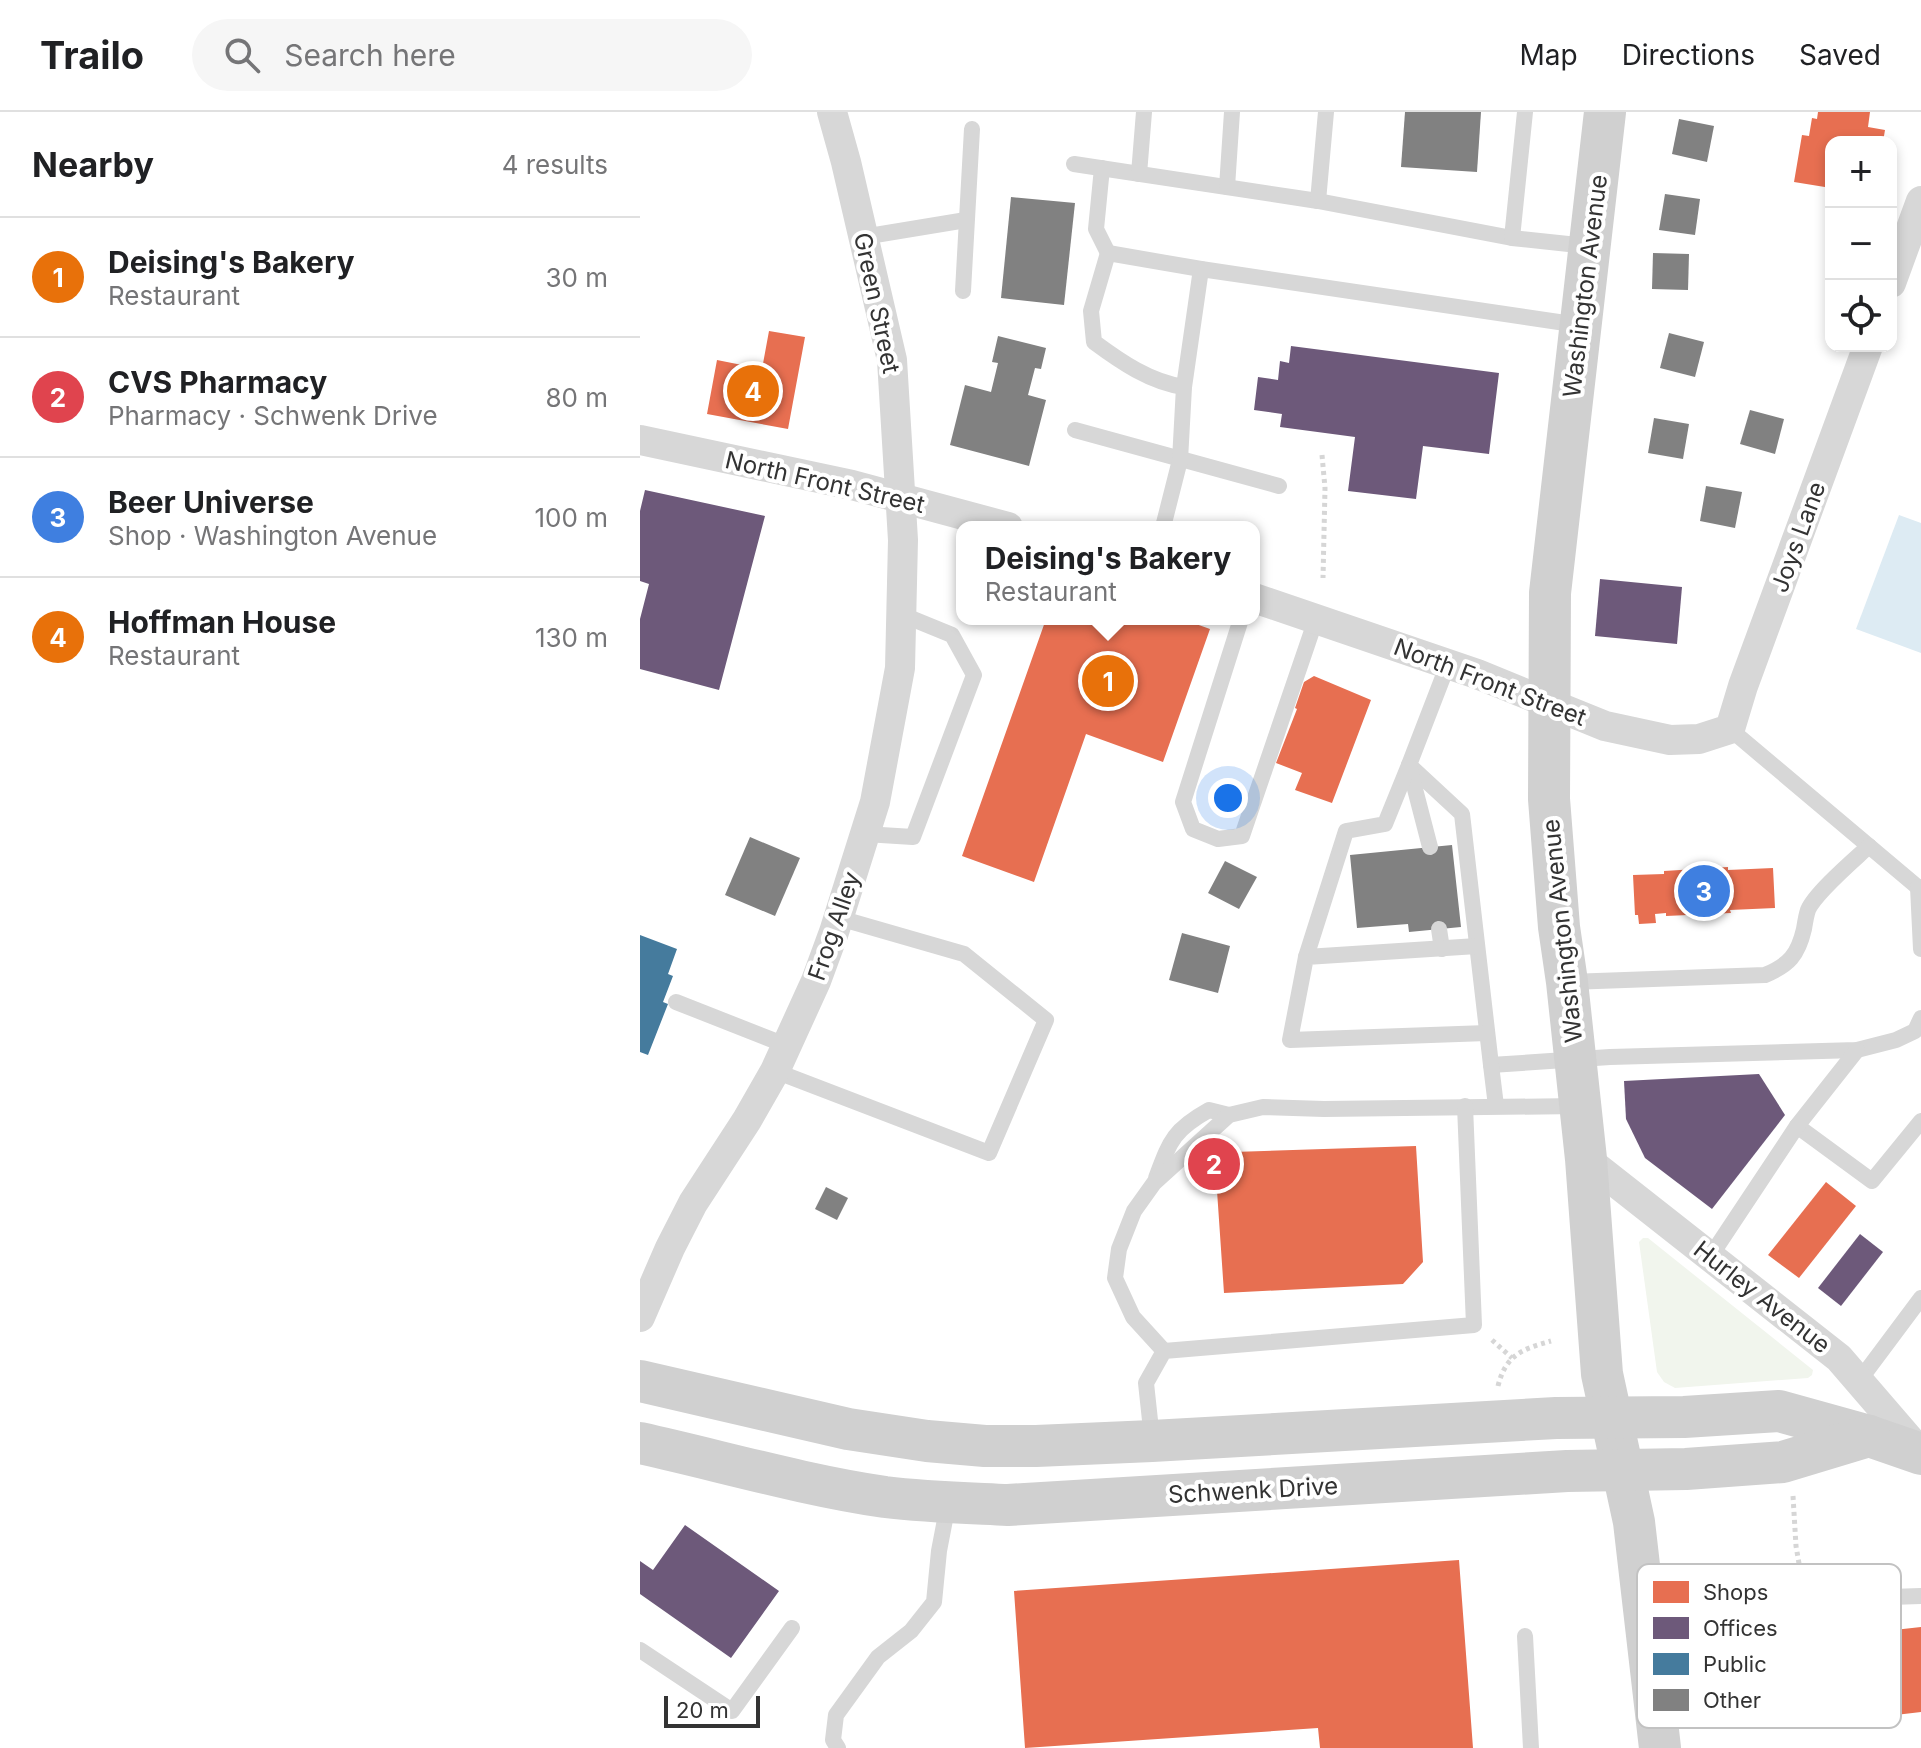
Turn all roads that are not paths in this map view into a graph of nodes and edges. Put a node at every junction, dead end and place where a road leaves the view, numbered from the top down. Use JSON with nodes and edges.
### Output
{"nodes":[{"id":1,"x":832,"y":112,"type":"edge"},
{"id":2,"x":1144,"y":112,"type":"edge"},
{"id":3,"x":1232,"y":112,"type":"edge"},
{"id":4,"x":1326,"y":112,"type":"edge"},
{"id":5,"x":1525,"y":112,"type":"edge"},
{"id":6,"x":1605,"y":112,"type":"edge"},
{"id":7,"x":972,"y":129,"type":"dead end"},
{"id":8,"x":1074,"y":164,"type":"dead end"},
{"id":9,"x":1102,"y":168,"type":"junction"},
{"id":10,"x":1139,"y":174,"type":"junction"},
{"id":11,"x":1227,"y":187,"type":"junction"},
{"id":12,"x":1318,"y":201,"type":"junction"},
{"id":13,"x":1921,"y":201,"type":"edge"},
{"id":14,"x":966,"y":220,"type":"junction"},
{"id":15,"x":863,"y":237,"type":"junction"},
{"id":16,"x":1512,"y":238,"type":"junction"},
{"id":17,"x":1589,"y":246,"type":"junction"},
{"id":18,"x":1108,"y":253,"type":"junction"},
{"id":19,"x":1201,"y":269,"type":"junction"},
{"id":20,"x":1892,"y":280,"type":"edge"},
{"id":21,"x":963,"y":291,"type":"dead end"},
{"id":22,"x":1581,"y":325,"type":"junction"},
{"id":23,"x":1866,"y":352,"type":"edge"},
{"id":24,"x":1184,"y":387,"type":"junction"},
{"id":25,"x":1075,"y":430,"type":"dead end"},
{"id":26,"x":640,"y":440,"type":"edge"},
{"id":27,"x":1180,"y":460,"type":"junction"},
{"id":28,"x":1279,"y":486,"type":"dead end"},
{"id":29,"x":900,"y":498,"type":"junction"},
{"id":30,"x":986,"y":521,"type":"edge"},
{"id":31,"x":1165,"y":521,"type":"edge"},
{"id":32,"x":1260,"y":600,"type":"edge"},
{"id":33,"x":903,"y":615,"type":"junction"},
{"id":34,"x":1316,"y":619,"type":"junction"},
{"id":35,"x":1239,"y":625,"type":"edge"},
{"id":36,"x":1448,"y":664,"type":"junction"},
{"id":37,"x":1549,"y":703,"type":"junction"},
{"id":38,"x":1730,"y":729,"type":"junction"},
{"id":39,"x":1409,"y":765,"type":"junction"},
{"id":40,"x":865,"y":834,"type":"junction"},
{"id":41,"x":1869,"y":846,"type":"junction"},
{"id":42,"x":1430,"y":847,"type":"dead end"},
{"id":43,"x":1920,"y":888,"type":"edge"},
{"id":44,"x":839,"y":918,"type":"junction"},
{"id":45,"x":1439,"y":929,"type":"dead end"},
{"id":46,"x":1477,"y":946,"type":"junction"},
{"id":47,"x":1442,"y":949,"type":"junction"},
{"id":48,"x":1921,"y":949,"type":"edge"},
{"id":49,"x":1306,"y":957,"type":"junction"},
{"id":50,"x":1567,"y":982,"type":"junction"},
{"id":51,"x":676,"y":1002,"type":"dead end"},
{"id":52,"x":1921,"y":1018,"type":"edge"},
{"id":53,"x":1487,"y":1033,"type":"junction"},
{"id":54,"x":1857,"y":1050,"type":"junction"},
{"id":55,"x":781,"y":1058,"type":"junction"},
{"id":56,"x":1575,"y":1059,"type":"junction"},
{"id":57,"x":1491,"y":1065,"type":"junction"},
{"id":58,"x":1465,"y":1106,"type":"junction"},
{"id":59,"x":1496,"y":1106,"type":"junction"},
{"id":60,"x":1580,"y":1106,"type":"junction"},
{"id":61,"x":1921,"y":1121,"type":"edge"},
{"id":62,"x":1797,"y":1126,"type":"junction"},
{"id":63,"x":1586,"y":1159,"type":"junction"},
{"id":64,"x":1710,"y":1257,"type":"junction"},
{"id":65,"x":1921,"y":1298,"type":"edge"},
{"id":66,"x":640,"y":1317,"type":"edge"},
{"id":67,"x":1164,"y":1351,"type":"junction"},
{"id":68,"x":640,"y":1381,"type":"edge"},
{"id":69,"x":1859,"y":1381,"type":"junction"},
{"id":70,"x":1612,"y":1417,"type":"junction"},
{"id":71,"x":1869,"y":1436,"type":"junction"},
{"id":72,"x":1152,"y":1441,"type":"junction"},
{"id":73,"x":640,"y":1443,"type":"edge"},
{"id":74,"x":1921,"y":1454,"type":"edge"},
{"id":75,"x":1624,"y":1471,"type":"junction"},
{"id":76,"x":948,"y":1503,"type":"junction"},
{"id":77,"x":1639,"y":1564,"type":"edge"},
{"id":78,"x":1921,"y":1596,"type":"edge"},
{"id":79,"x":1901,"y":1597,"type":"edge"},
{"id":80,"x":792,"y":1628,"type":"dead end"},
{"id":81,"x":1525,"y":1636,"type":"dead end"},
{"id":82,"x":640,"y":1650,"type":"edge"},
{"id":83,"x":1658,"y":1728,"type":"edge"},
{"id":84,"x":838,"y":1748,"type":"edge"},
{"id":85,"x":1531,"y":1748,"type":"edge"},
{"id":86,"x":1660,"y":1748,"type":"edge"}],
"edges":[{"from":1,"to":15,"type":"street","name":"Green Street"},
{"from":2,"to":10,"type":"lane"},
{"from":3,"to":11,"type":"lane"},
{"from":4,"to":12,"type":"lane"},
{"from":5,"to":16,"type":"lane"},
{"from":6,"to":17,"type":"street","name":"Washington Avenue"},
{"from":7,"to":14,"type":"lane"},
{"from":8,"to":9,"type":"lane"},
{"from":9,"to":10,"type":"lane"},
{"from":9,"to":18,"type":"lane"},
{"from":10,"to":11,"type":"lane"},
{"from":11,"to":12,"type":"lane"},
{"from":12,"to":16,"type":"lane"},
{"from":13,"to":20,"type":"street"},
{"from":14,"to":15,"type":"lane"},
{"from":14,"to":21,"type":"lane"},
{"from":15,"to":29,"type":"street","name":"Green Street"},
{"from":16,"to":17,"type":"lane"},
{"from":17,"to":22,"type":"street","name":"Washington Avenue"},
{"from":18,"to":19,"type":"lane"},
{"from":18,"to":24,"type":"lane"},
{"from":19,"to":22,"type":"lane"},
{"from":19,"to":24,"type":"lane"},
{"from":22,"to":37,"type":"street","name":"Washington Avenue"},
{"from":23,"to":38,"type":"street","name":"Joys Lane"},
{"from":24,"to":27,"type":"lane"},
{"from":25,"to":27,"type":"lane"},
{"from":26,"to":29,"type":"street","name":"North Front Street"},
{"from":27,"to":28,"type":"lane"},
{"from":27,"to":31,"type":"lane"},
{"from":29,"to":30,"type":"street","name":"North Front Street"},
{"from":29,"to":33,"type":"street","name":"Frog Alley"},
{"from":32,"to":34,"type":"street","name":"North Front Street"},
{"from":33,"to":40,"type":"street","name":"Frog Alley"},
{"from":33,"to":40,"type":"lane"},
{"from":34,"to":35,"type":"lane"},
{"from":34,"to":36,"type":"street","name":"North Front Street"},
{"from":36,"to":37,"type":"street","name":"North Front Street"},
{"from":36,"to":39,"type":"lane"},
{"from":37,"to":38,"type":"street","name":"North Front Street"},
{"from":37,"to":50,"type":"street","name":"Washington Avenue"},
{"from":38,"to":41,"type":"lane"},
{"from":39,"to":42,"type":"lane"},
{"from":39,"to":46,"type":"lane"},
{"from":39,"to":49,"type":"lane"},
{"from":40,"to":44,"type":"street","name":"Frog Alley"},
{"from":41,"to":43,"type":"lane"},
{"from":41,"to":50,"type":"lane"},
{"from":43,"to":48,"type":"lane"},
{"from":44,"to":55,"type":"street","name":"Frog Alley"},
{"from":44,"to":55,"type":"lane"},
{"from":45,"to":47,"type":"lane"},
{"from":46,"to":47,"type":"lane"},
{"from":46,"to":53,"type":"lane"},
{"from":47,"to":49,"type":"lane"},
{"from":49,"to":53,"type":"lane"},
{"from":50,"to":56,"type":"street","name":"Washington Avenue"},
{"from":51,"to":55,"type":"lane"},
{"from":52,"to":54,"type":"lane"},
{"from":53,"to":57,"type":"lane"},
{"from":54,"to":56,"type":"lane"},
{"from":54,"to":62,"type":"lane"},
{"from":55,"to":66,"type":"street","name":"Frog Alley"},
{"from":56,"to":57,"type":"lane"},
{"from":56,"to":60,"type":"street","name":"Washington Avenue"},
{"from":57,"to":59,"type":"lane"},
{"from":58,"to":59,"type":"lane"},
{"from":58,"to":67,"type":"lane"},
{"from":58,"to":67,"type":"lane"},
{"from":59,"to":60,"type":"lane"},
{"from":60,"to":63,"type":"street","name":"Washington Avenue"},
{"from":61,"to":62,"type":"lane"},
{"from":62,"to":64,"type":"lane"},
{"from":63,"to":64,"type":"street","name":"Hurley Avenue"},
{"from":63,"to":70,"type":"street","name":"Washington Avenue"},
{"from":64,"to":69,"type":"street","name":"Hurley Avenue"},
{"from":65,"to":69,"type":"lane"},
{"from":67,"to":72,"type":"lane"},
{"from":68,"to":72,"type":"street"},
{"from":69,"to":74,"type":"street","name":"Hurley Avenue"},
{"from":70,"to":71,"type":"street"},
{"from":70,"to":72,"type":"street"},
{"from":70,"to":75,"type":"street","name":"Washington Avenue"},
{"from":71,"to":74,"type":"street"},
{"from":71,"to":75,"type":"street","name":"Schwenk Drive"},
{"from":73,"to":76,"type":"street","name":"Schwenk Drive"},
{"from":75,"to":76,"type":"street","name":"Schwenk Drive"},
{"from":75,"to":77,"type":"street","name":"Washington Avenue"},
{"from":76,"to":84,"type":"lane"},
{"from":78,"to":79,"type":"lane"},
{"from":80,"to":82,"type":"lane"},
{"from":81,"to":85,"type":"lane"},
{"from":83,"to":86,"type":"street","name":"Washington Avenue"}]}
